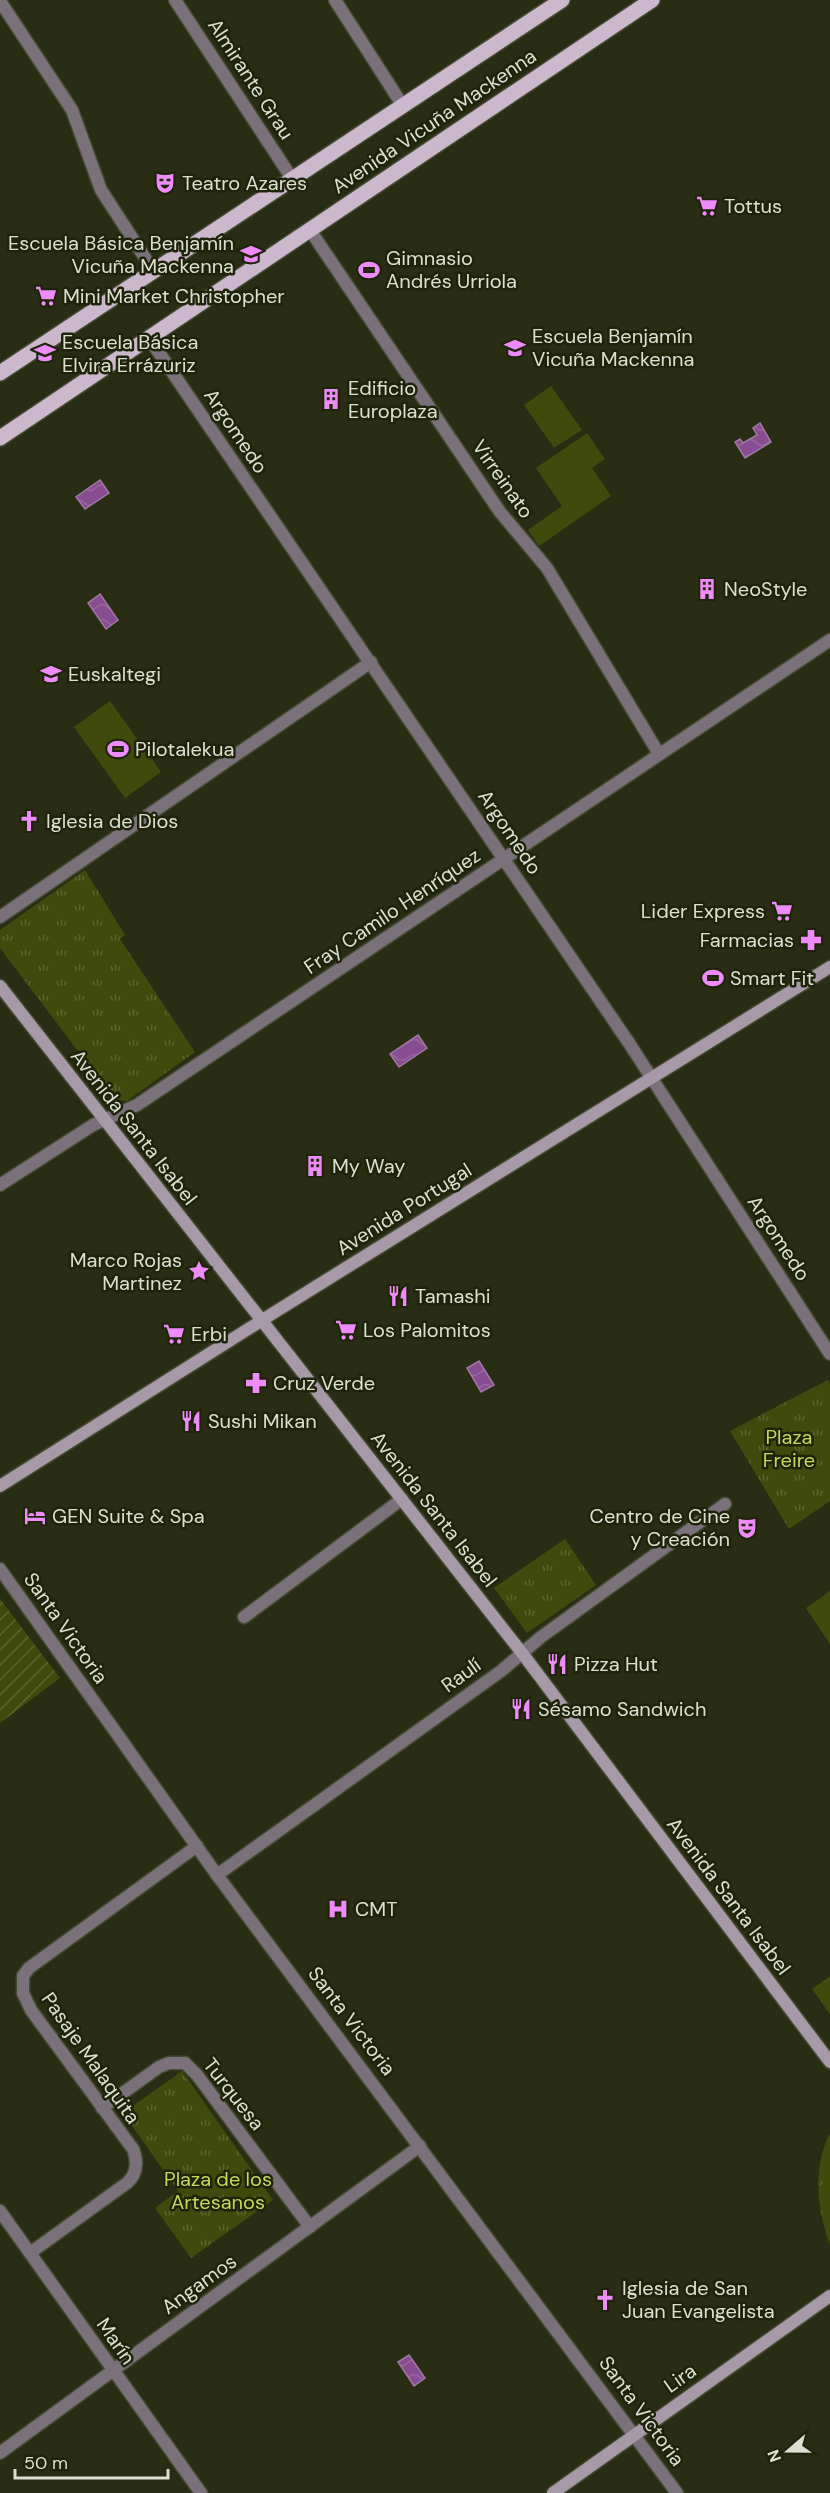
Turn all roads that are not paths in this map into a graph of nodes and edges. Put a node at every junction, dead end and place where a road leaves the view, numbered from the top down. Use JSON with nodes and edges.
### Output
{"nodes":[{"id":1,"x":175,"y":0,"type":"edge"},
{"id":2,"x":334,"y":0,"type":"edge"},
{"id":3,"x":562,"y":0,"type":"edge"},
{"id":4,"x":652,"y":0,"type":"edge"},
{"id":5,"x":0,"y":1,"type":"edge"},
{"id":6,"x":403,"y":106,"type":"junction"},
{"id":7,"x":293,"y":180,"type":"junction"},
{"id":8,"x":310,"y":230,"type":"junction"},
{"id":9,"x":153,"y":270,"type":"junction"},
{"id":10,"x":149,"y":338,"type":"junction"},
{"id":11,"x":0,"y":373,"type":"edge"},
{"id":12,"x":0,"y":438,"type":"edge"},
{"id":13,"x":830,"y":640,"type":"edge"},
{"id":14,"x":371,"y":662,"type":"junction"},
{"id":15,"x":659,"y":754,"type":"junction"},
{"id":16,"x":505,"y":858,"type":"junction"},
{"id":17,"x":0,"y":916,"type":"edge"},
{"id":18,"x":830,"y":967,"type":"edge"},
{"id":19,"x":0,"y":986,"type":"edge"},
{"id":20,"x":652,"y":1078,"type":"junction"},
{"id":21,"x":104,"y":1120,"type":"junction"},
{"id":22,"x":0,"y":1185,"type":"edge"},
{"id":23,"x":261,"y":1320,"type":"junction"},
{"id":24,"x":830,"y":1354,"type":"edge"},
{"id":25,"x":0,"y":1486,"type":"edge"},
{"id":26,"x":402,"y":1500,"type":"junction"},
{"id":27,"x":725,"y":1504,"type":"dead end"},
{"id":28,"x":0,"y":1569,"type":"edge"},
{"id":29,"x":244,"y":1617,"type":"dead end"},
{"id":30,"x":522,"y":1653,"type":"junction"},
{"id":31,"x":196,"y":1846,"type":"junction"},
{"id":32,"x":217,"y":1875,"type":"junction"},
{"id":33,"x":830,"y":2062,"type":"edge"},
{"id":34,"x":102,"y":2108,"type":"junction"},
{"id":35,"x":420,"y":2146,"type":"junction"},
{"id":36,"x":0,"y":2211,"type":"edge"},
{"id":37,"x":310,"y":2227,"type":"junction"},
{"id":38,"x":30,"y":2253,"type":"junction"},
{"id":39,"x":830,"y":2296,"type":"edge"},
{"id":40,"x":113,"y":2371,"type":"junction"},
{"id":41,"x":634,"y":2434,"type":"junction"},
{"id":42,"x":0,"y":2453,"type":"edge"},
{"id":43,"x":201,"y":2493,"type":"edge"},
{"id":44,"x":553,"y":2493,"type":"edge"},
{"id":45,"x":677,"y":2493,"type":"edge"}],
"edges":[{"from":1,"to":7,"type":"street","name":"Almirante Grau"},
{"from":2,"to":6,"type":"street"},
{"from":3,"to":6,"type":"main road","name":"Avenida Vicuña Mackenna"},
{"from":4,"to":8,"type":"main road","name":"Avenida Vicuña Mackenna"},
{"from":5,"to":9,"type":"street"},
{"from":6,"to":7,"type":"main road","name":"Avenida Vicuña Mackenna"},
{"from":7,"to":9,"type":"main road","name":"Avenida Vicuña Mackenna"},
{"from":8,"to":10,"type":"main road","name":"Avenida Vicuña Mackenna"},
{"from":8,"to":15,"type":"street","name":"Virreinato"},
{"from":9,"to":11,"type":"main road","name":"Avenida Vicuña Mackenna"},
{"from":10,"to":12,"type":"main road","name":"Avenida Vicuña Mackenna"},
{"from":10,"to":14,"type":"street","name":"Argomedo"},
{"from":13,"to":15,"type":"street","name":"Fray Camilo Henríquez"},
{"from":14,"to":16,"type":"street","name":"Argomedo"},
{"from":14,"to":17,"type":"street"},
{"from":15,"to":16,"type":"street","name":"Fray Camilo Henríquez"},
{"from":16,"to":20,"type":"street","name":"Argomedo"},
{"from":16,"to":21,"type":"street","name":"Fray Camilo Henríquez"},
{"from":18,"to":20,"type":"main road","name":"Avenida Portugal"},
{"from":19,"to":21,"type":"main road","name":"Avenida Santa Isabel"},
{"from":20,"to":23,"type":"main road","name":"Avenida Portugal"},
{"from":20,"to":24,"type":"street","name":"Argomedo"},
{"from":21,"to":22,"type":"street","name":"Fray Camilo Henríquez"},
{"from":21,"to":23,"type":"main road","name":"Avenida Santa Isabel"},
{"from":23,"to":25,"type":"main road","name":"Avenida Portugal"},
{"from":23,"to":26,"type":"main road","name":"Avenida Santa Isabel"},
{"from":26,"to":29,"type":"street"},
{"from":26,"to":30,"type":"main road","name":"Avenida Santa Isabel"},
{"from":27,"to":30,"type":"street","name":"Raulí"},
{"from":28,"to":31,"type":"street","name":"Santa Victoria"},
{"from":30,"to":32,"type":"street","name":"Raulí"},
{"from":30,"to":33,"type":"main road","name":"Avenida Santa Isabel"},
{"from":31,"to":32,"type":"street","name":"Santa Victoria"},
{"from":31,"to":34,"type":"street","name":"Pasaje Malaquita"},
{"from":32,"to":35,"type":"street","name":"Santa Victoria"},
{"from":34,"to":37,"type":"street","name":"Turquesa"},
{"from":34,"to":38,"type":"street","name":"Pasaje Malaquita"},
{"from":35,"to":37,"type":"street","name":"Angamos"},
{"from":35,"to":41,"type":"street","name":"Santa Victoria"},
{"from":36,"to":38,"type":"street","name":"Marín"},
{"from":37,"to":40,"type":"street","name":"Angamos"},
{"from":38,"to":40,"type":"street","name":"Marín"},
{"from":39,"to":41,"type":"main road","name":"Lira"},
{"from":40,"to":42,"type":"street","name":"Angamos"},
{"from":40,"to":43,"type":"street","name":"Marín"},
{"from":41,"to":44,"type":"main road","name":"Lira"},
{"from":41,"to":45,"type":"street","name":"Santa Victoria"}]}
